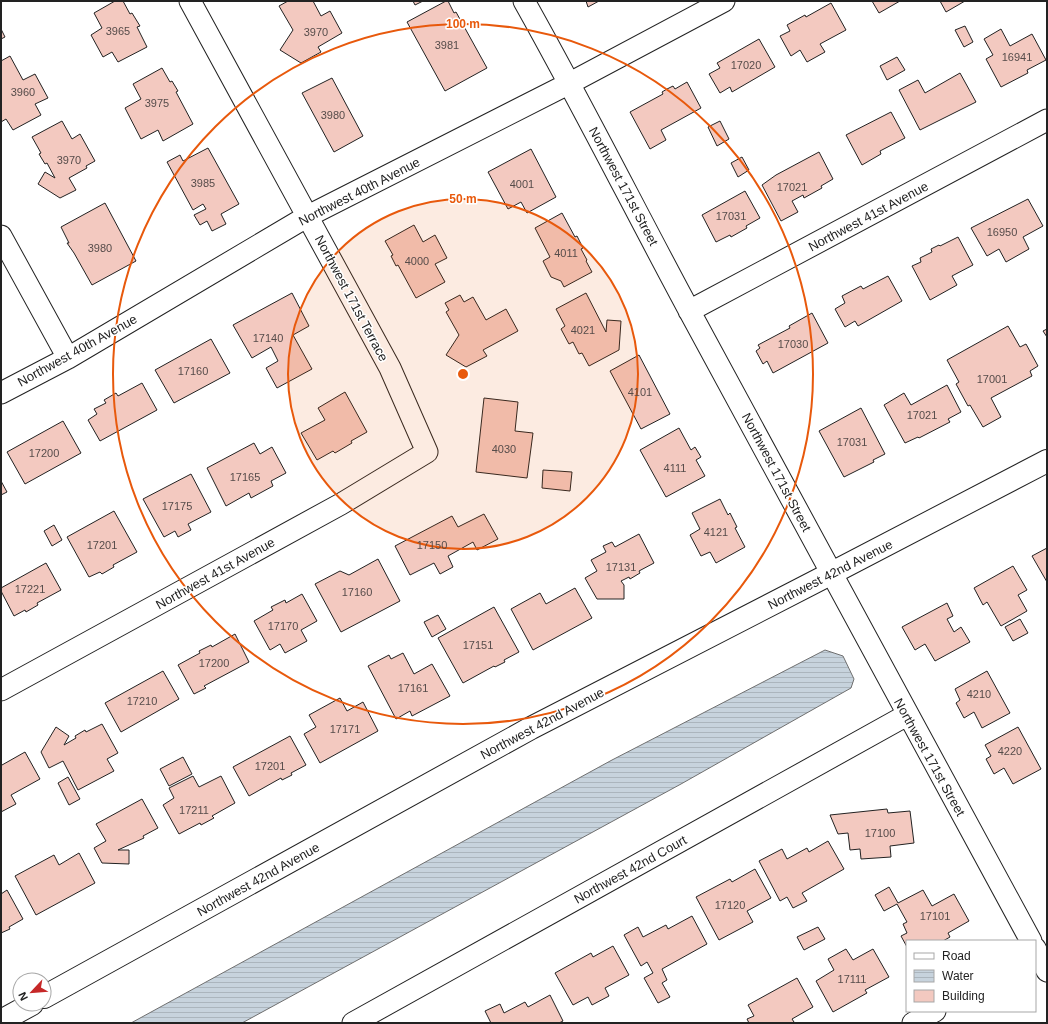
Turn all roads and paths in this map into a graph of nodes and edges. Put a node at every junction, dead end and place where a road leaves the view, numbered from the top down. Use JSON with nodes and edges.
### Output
{"nodes":[{"id":1,"x":190,"y":1,"type":"edge"},
{"id":2,"x":524,"y":1,"type":"edge"},
{"id":3,"x":724,"y":1,"type":"edge"},
{"id":4,"x":570,"y":83,"type":"junction"},
{"id":5,"x":1047,"y":120,"type":"edge"},
{"id":6,"x":308,"y":216,"type":"junction"},
{"id":7,"x":1,"y":236,"type":"edge"},
{"id":8,"x":690,"y":311,"type":"junction"},
{"id":9,"x":68,"y":358,"type":"junction"},
{"id":10,"x":1,"y":393,"type":"edge"},
{"id":11,"x":427,"y":452,"type":"joint"},
{"id":12,"x":1047,"y":461,"type":"edge"},
{"id":13,"x":832,"y":573,"type":"junction"},
{"id":14,"x":1,"y":690,"type":"edge"},
{"id":15,"x":907,"y":715,"type":"junction"},
{"id":16,"x":1029,"y":940,"type":"edge"},
{"id":17,"x":52,"y":993,"type":"edge"},
{"id":18,"x":17,"y":1012,"type":"edge"},
{"id":19,"x":933,"y":1012,"type":"edge"},
{"id":20,"x":1,"y":1021,"type":"edge"},
{"id":21,"x":353,"y":1023,"type":"edge"},
{"id":22,"x":913,"y":1023,"type":"edge"}],
"edges":[{"from":1,"to":6,"type":"street","name":"Northwest 171st Terrace"},
{"from":2,"to":4,"type":"street","name":"Northwest 171st Street"},
{"from":3,"to":4,"type":"street","name":"Northwest 40th Avenue"},
{"from":4,"to":6,"type":"street","name":"Northwest 40th Avenue"},
{"from":4,"to":8,"type":"street","name":"Northwest 171st Street"},
{"from":5,"to":8,"type":"street","name":"Northwest 41st Avenue"},
{"from":6,"to":9,"type":"street","name":"Northwest 40th Avenue"},
{"from":6,"to":11,"type":"street","name":"Northwest 171st Terrace"},
{"from":7,"to":9,"type":"street"},
{"from":8,"to":13,"type":"street","name":"Northwest 171st Street"},
{"from":9,"to":10,"type":"street","name":"Northwest 40th Avenue"},
{"from":11,"to":14,"type":"street","name":"Northwest 41st Avenue"},
{"from":12,"to":13,"type":"street","name":"Northwest 42nd Avenue"},
{"from":13,"to":15,"type":"street","name":"Northwest 171st Street"},
{"from":13,"to":17,"type":"street","name":"Northwest 42nd Avenue"},
{"from":15,"to":16,"type":"street","name":"Northwest 171st Street"},
{"from":15,"to":21,"type":"street","name":"Northwest 42nd Court"},
{"from":18,"to":20,"type":"street"},
{"from":19,"to":22,"type":"street"}]}
